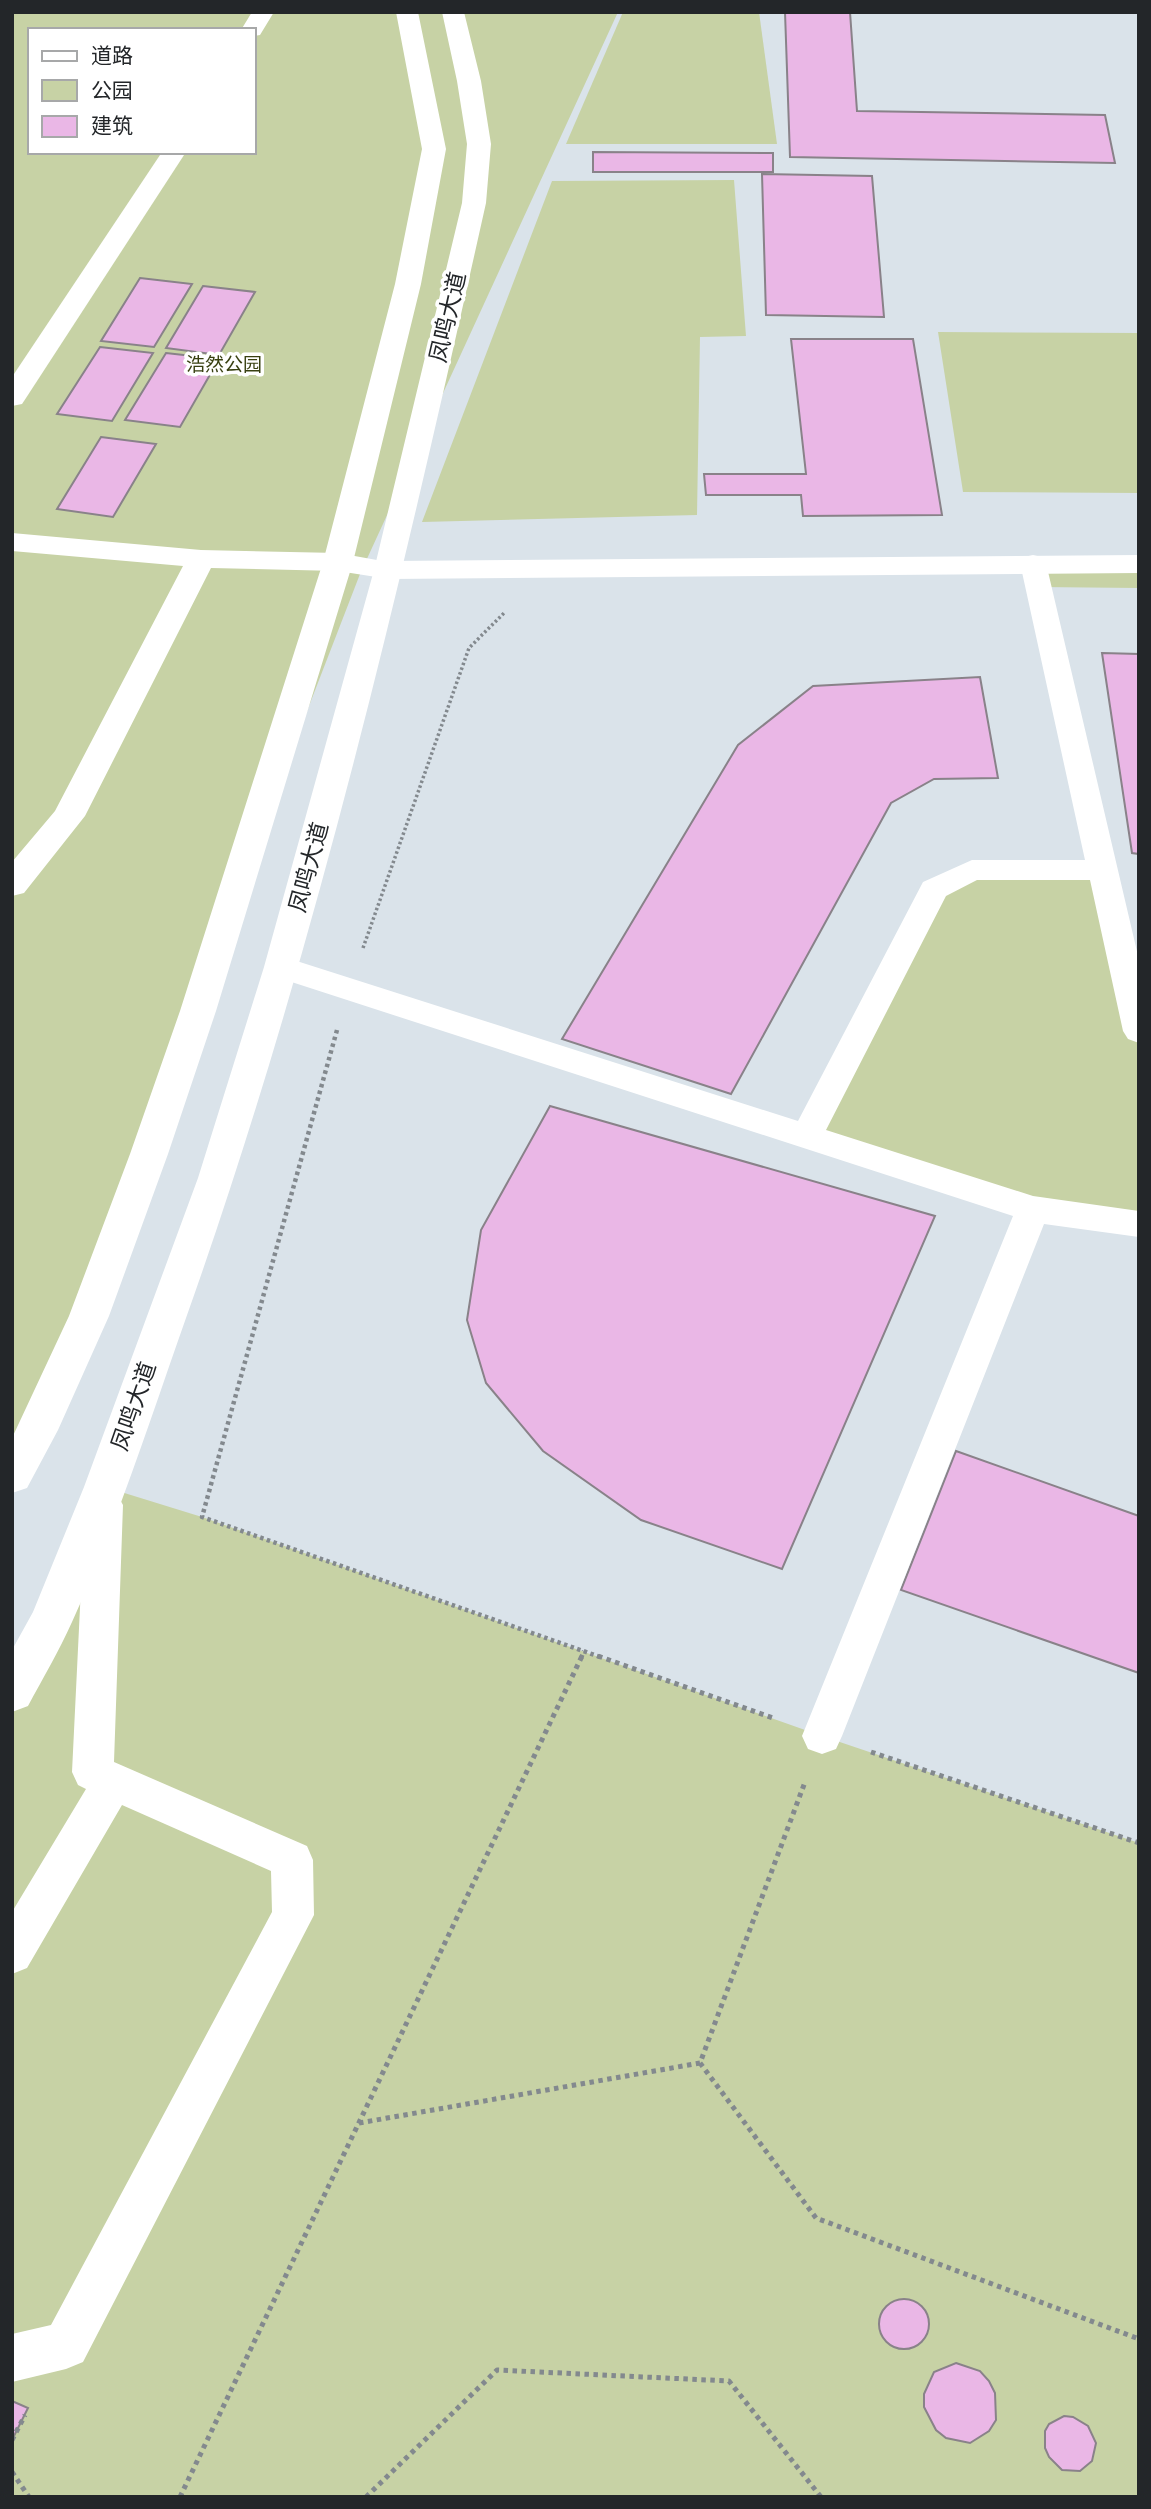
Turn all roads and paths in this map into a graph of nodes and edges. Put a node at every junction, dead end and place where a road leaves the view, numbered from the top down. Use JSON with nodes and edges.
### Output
{"nodes":[{"id":1,"x":263,"y":12,"type":"edge"},
{"id":2,"x":407,"y":12,"type":"edge"},
{"id":3,"x":453,"y":12,"type":"edge"},
{"id":4,"x":253,"y":28,"type":"edge"},
{"id":5,"x":173,"y":154,"type":"edge"},
{"id":6,"x":12,"y":398,"type":"edge"},
{"id":7,"x":12,"y":542,"type":"edge"},
{"id":8,"x":201,"y":559,"type":"junction"},
{"id":9,"x":338,"y":562,"type":"junction"},
{"id":10,"x":1033,"y":563,"type":"junction"},
{"id":11,"x":1139,"y":564,"type":"edge"},
{"id":12,"x":389,"y":570,"type":"junction"},
{"id":13,"x":510,"y":606,"type":"dead end"},
{"id":14,"x":1102,"y":870,"type":"junction"},
{"id":15,"x":12,"y":885,"type":"edge"},
{"id":16,"x":281,"y":967,"type":"junction"},
{"id":17,"x":349,"y":988,"type":"junction"},
{"id":18,"x":1139,"y":1031,"type":"edge"},
{"id":19,"x":807,"y":1135,"type":"junction"},
{"id":20,"x":1033,"y":1209,"type":"junction"},
{"id":21,"x":1139,"y":1224,"type":"edge"},
{"id":22,"x":12,"y":1476,"type":"edge"},
{"id":23,"x":105,"y":1487,"type":"junction"},
{"id":24,"x":584,"y":1651,"type":"junction"},
{"id":25,"x":12,"y":1692,"type":"edge"},
{"id":26,"x":822,"y":1736,"type":"junction"},
{"id":27,"x":113,"y":1781,"type":"junction"},
{"id":28,"x":1139,"y":1843,"type":"edge"},
{"id":29,"x":12,"y":1953,"type":"edge"},
{"id":30,"x":700,"y":2063,"type":"junction"},
{"id":31,"x":359,"y":2124,"type":"junction"},
{"id":32,"x":1139,"y":2339,"type":"edge"},
{"id":33,"x":12,"y":2358,"type":"edge"},
{"id":34,"x":12,"y":2472,"type":"edge"},
{"id":35,"x":29,"y":2497,"type":"edge"},
{"id":36,"x":180,"y":2497,"type":"edge"},
{"id":37,"x":366,"y":2497,"type":"edge"},
{"id":38,"x":821,"y":2497,"type":"edge"}],
"edges":[{"from":1,"to":4,"type":"main road"},
{"from":2,"to":9,"type":"main road","name":"凤鸣大道"},
{"from":3,"to":12,"type":"main road","name":"凤鸣大道"},
{"from":5,"to":6,"type":"main road"},
{"from":7,"to":8,"type":"main road"},
{"from":8,"to":9,"type":"main road"},
{"from":8,"to":15,"type":"main road"},
{"from":9,"to":12,"type":"main road"},
{"from":9,"to":22,"type":"main road","name":"凤鸣大道"},
{"from":10,"to":11,"type":"main road"},
{"from":10,"to":12,"type":"main road"},
{"from":10,"to":14,"type":"lane"},
{"from":12,"to":16,"type":"main road","name":"凤鸣大道"},
{"from":13,"to":17,"type":"path"},
{"from":14,"to":18,"type":"lane"},
{"from":14,"to":19,"type":"lane"},
{"from":16,"to":17,"type":"lane"},
{"from":16,"to":23,"type":"main road","name":"凤鸣大道"},
{"from":17,"to":19,"type":"lane"},
{"from":17,"to":24,"type":"path"},
{"from":19,"to":20,"type":"lane"},
{"from":20,"to":21,"type":"lane"},
{"from":20,"to":26,"type":"lane"},
{"from":23,"to":25,"type":"main road","name":"凤鸣大道"},
{"from":23,"to":27,"type":"lane"},
{"from":24,"to":26,"type":"path"},
{"from":24,"to":31,"type":"path"},
{"from":26,"to":28,"type":"path"},
{"from":26,"to":30,"type":"path"},
{"from":27,"to":29,"type":"lane"},
{"from":27,"to":33,"type":"lane"},
{"from":30,"to":31,"type":"path"},
{"from":30,"to":32,"type":"path"},
{"from":31,"to":36,"type":"path"},
{"from":34,"to":35,"type":"path"},
{"from":37,"to":38,"type":"path"}]}
